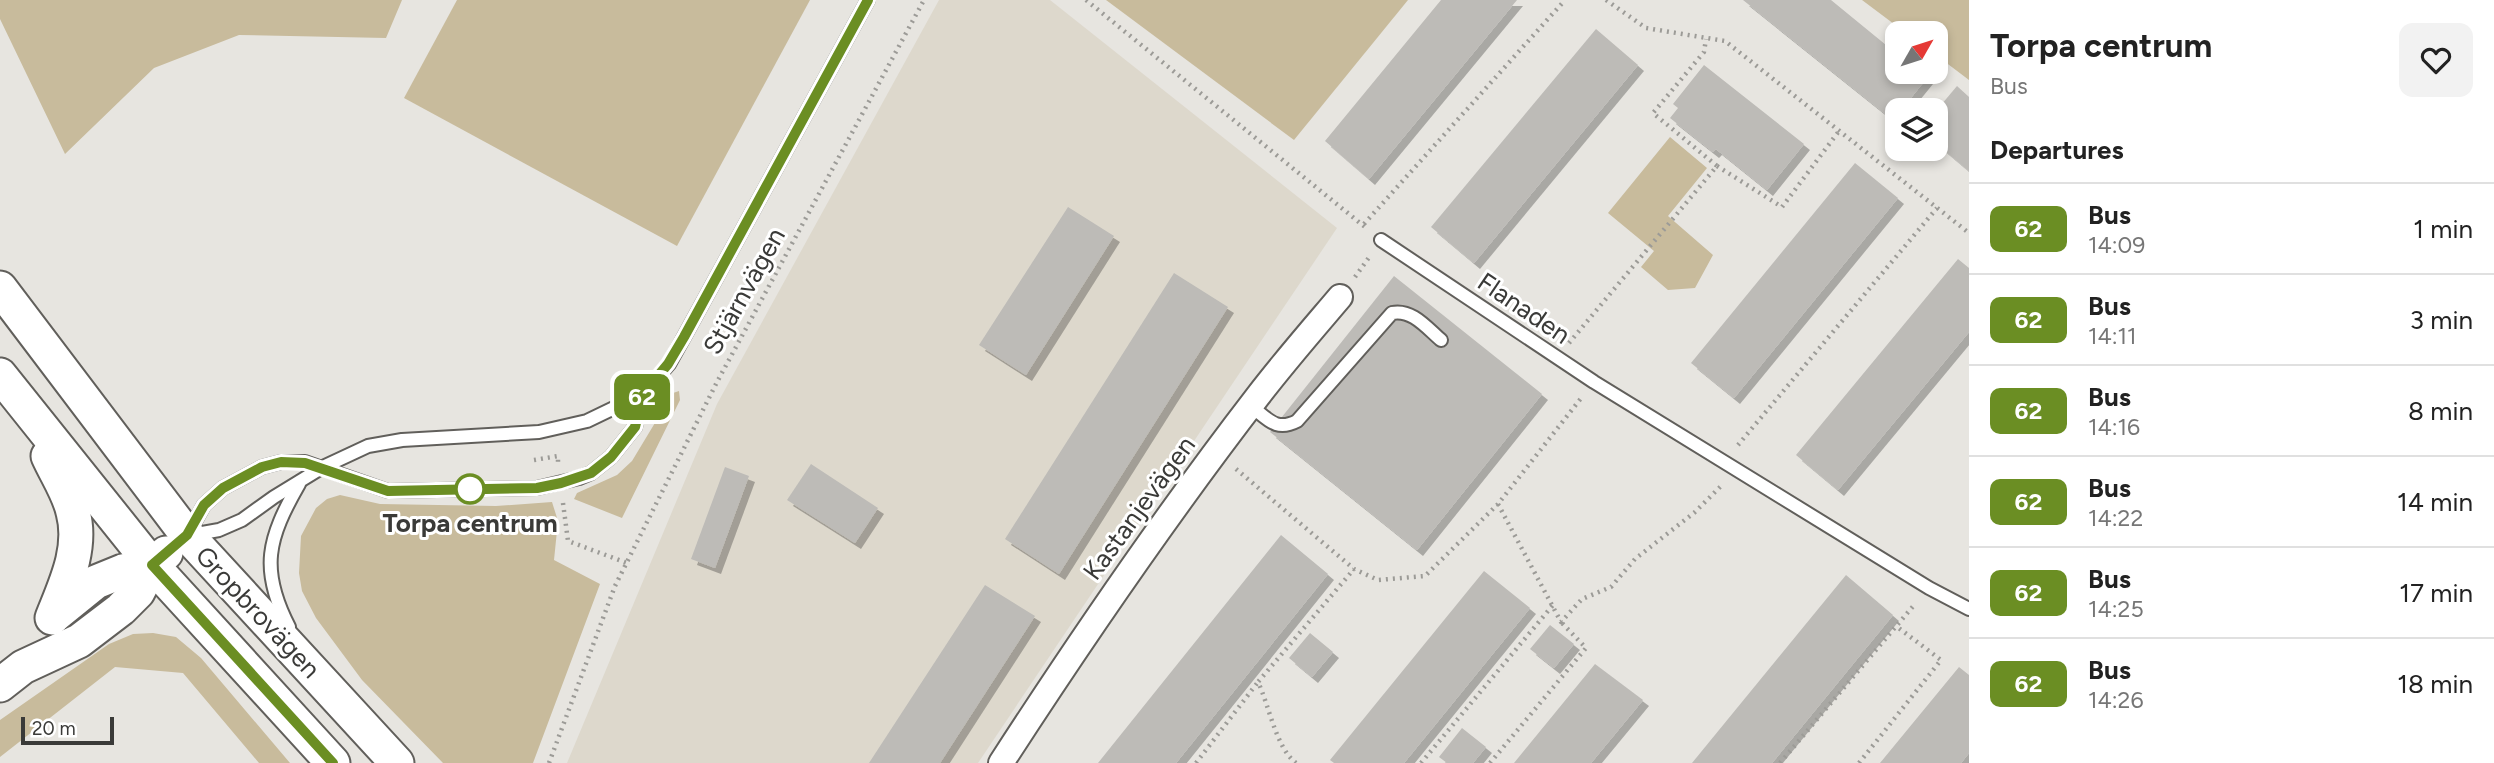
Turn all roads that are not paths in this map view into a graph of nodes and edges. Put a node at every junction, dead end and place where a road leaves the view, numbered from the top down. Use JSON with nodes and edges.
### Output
{"nodes":[{"id":1,"x":869,"y":0,"type":"edge"},
{"id":2,"x":1381,"y":240,"type":"road end"},
{"id":3,"x":0,"y":288,"type":"edge"},
{"id":4,"x":1340,"y":297,"type":"road end"},
{"id":5,"x":1441,"y":340,"type":"dead end"},
{"id":6,"x":0,"y":375,"type":"edge"},
{"id":7,"x":643,"y":394,"type":"junction"},
{"id":8,"x":1251,"y":406,"type":"junction"},
{"id":9,"x":27,"y":410,"type":"junction"},
{"id":10,"x":323,"y":467,"type":"junction"},
{"id":11,"x":300,"y":481,"type":"junction"},
{"id":12,"x":187,"y":535,"type":"junction"},
{"id":13,"x":152,"y":565,"type":"junction"},
{"id":14,"x":1969,"y":608,"type":"edge"},
{"id":15,"x":52,"y":618,"type":"junction"},
{"id":16,"x":310,"y":668,"type":"junction"},
{"id":17,"x":11,"y":676,"type":"edge"},
{"id":18,"x":333,"y":763,"type":"edge"},
{"id":19,"x":397,"y":763,"type":"edge"},
{"id":20,"x":1001,"y":763,"type":"edge"}],
"edges":[{"from":1,"to":7,"type":"lane"},
{"from":2,"to":14,"type":"lane","name":"Flanaden"},
{"from":3,"to":12,"type":"street","name":"Gropbrovägen"},
{"from":4,"to":8,"type":"street","name":"Kastanjevägen"},
{"from":5,"to":8,"type":"lane"},
{"from":6,"to":9,"type":"street","name":"Gropbrovägen"},
{"from":7,"to":10,"type":"lane"},
{"from":7,"to":10,"type":"lane"},
{"from":8,"to":20,"type":"street","name":"Kastanjevägen"},
{"from":9,"to":13,"type":"street","name":"Gropbrovägen"},
{"from":9,"to":15,"type":"street"},
{"from":10,"to":11,"type":"lane"},
{"from":10,"to":12,"type":"lane"},
{"from":11,"to":12,"type":"lane"},
{"from":11,"to":16,"type":"lane"},
{"from":12,"to":13,"type":"street"},
{"from":12,"to":16,"type":"street","name":"Gropbrovägen"},
{"from":13,"to":15,"type":"street"},
{"from":13,"to":17,"type":"street"},
{"from":13,"to":18,"type":"street","name":"Gropbrovägen"},
{"from":15,"to":17,"type":"street"},
{"from":16,"to":19,"type":"street","name":"Gropbrovägen"}]}
